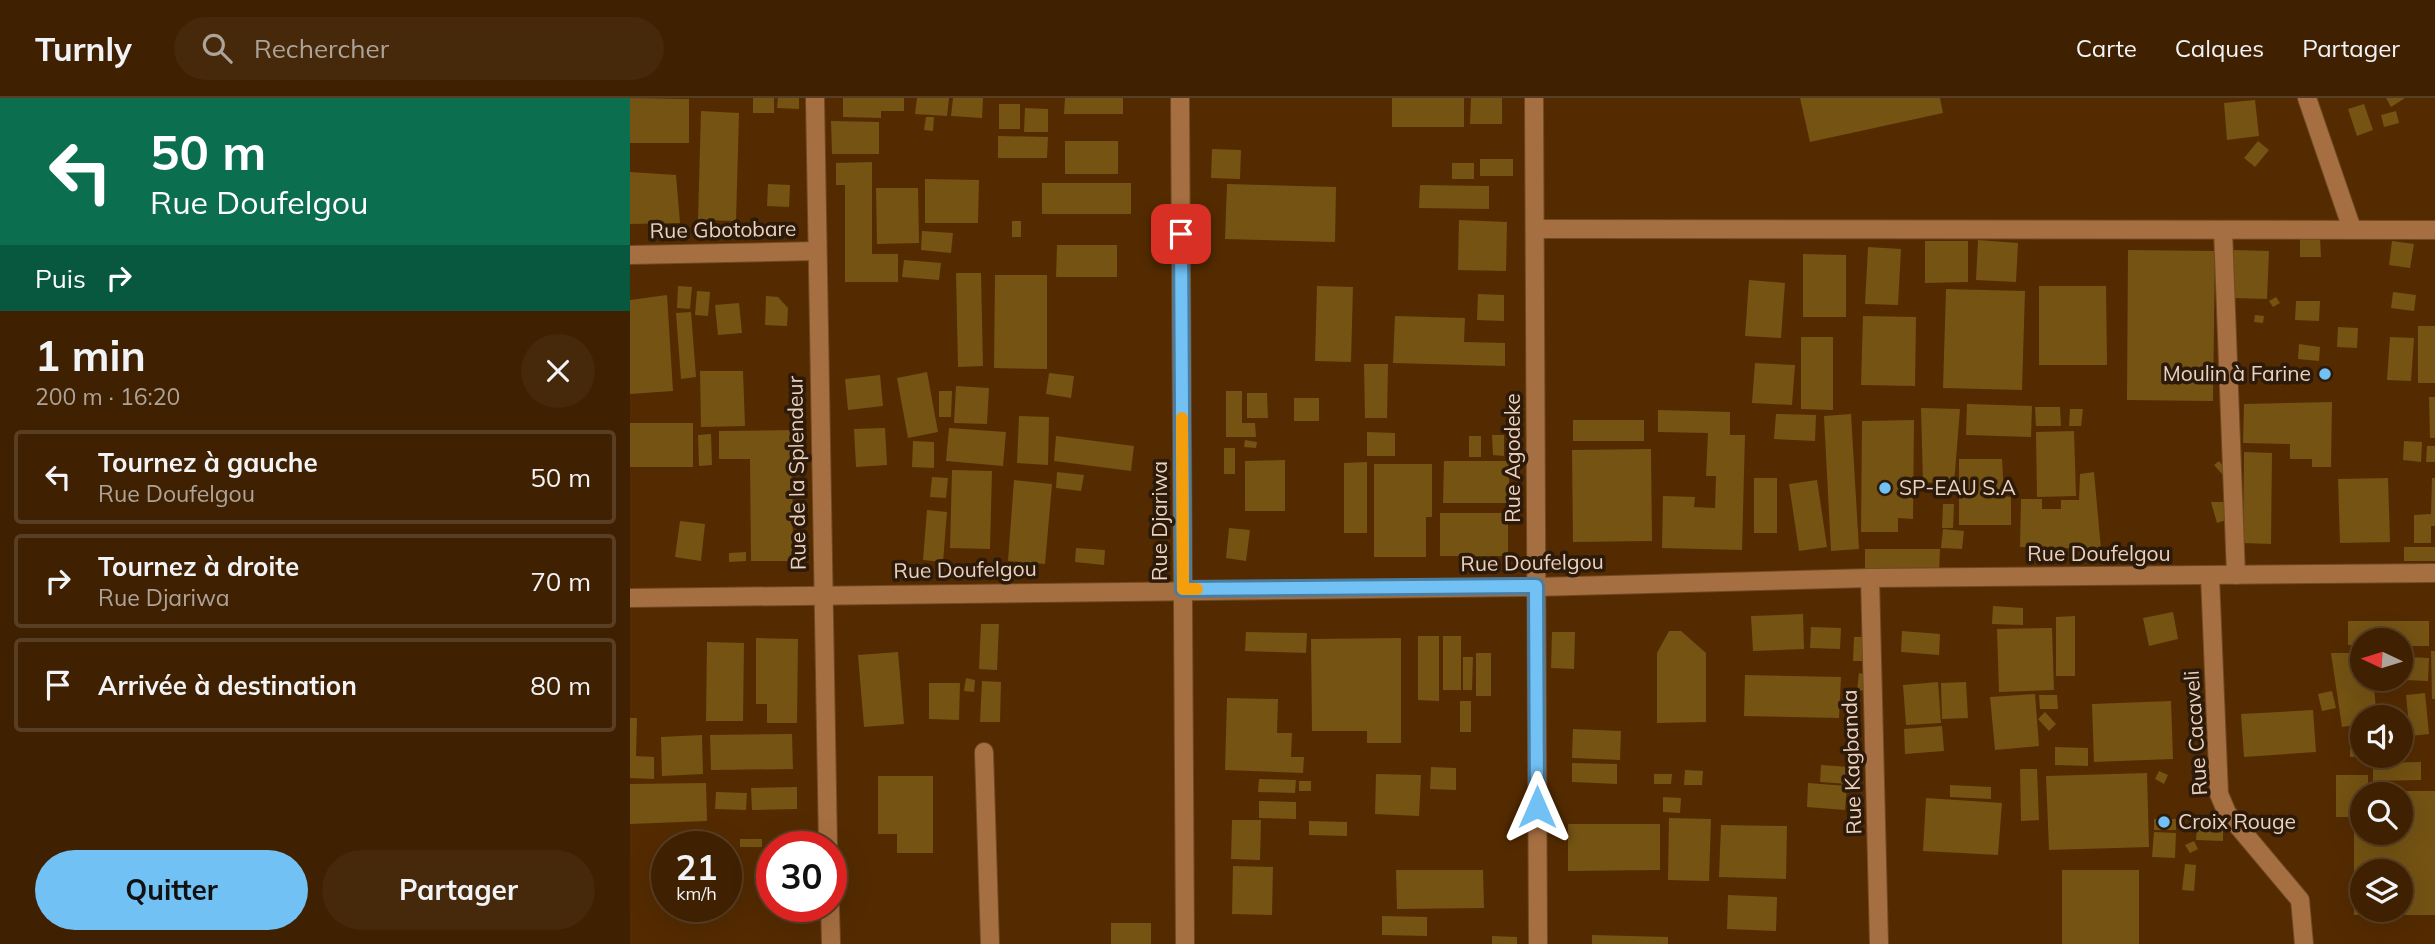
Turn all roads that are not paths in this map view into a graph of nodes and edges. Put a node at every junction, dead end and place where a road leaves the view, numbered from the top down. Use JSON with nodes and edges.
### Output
{"nodes":[{"id":1,"x":815,"y":98,"type":"edge"},
{"id":2,"x":1180,"y":98,"type":"edge"},
{"id":3,"x":1534,"y":98,"type":"edge"},
{"id":4,"x":2307,"y":98,"type":"edge"},
{"id":5,"x":1536,"y":229,"type":"junction"},
{"id":6,"x":2352,"y":229,"type":"junction"},
{"id":7,"x":2223,"y":230,"type":"junction"},
{"id":8,"x":2435,"y":230,"type":"edge"},
{"id":9,"x":817,"y":251,"type":"junction"},
{"id":10,"x":630,"y":255,"type":"edge"},
{"id":11,"x":2435,"y":573,"type":"edge"},
{"id":12,"x":2236,"y":575,"type":"junction"},
{"id":13,"x":2210,"y":576,"type":"junction"},
{"id":14,"x":1870,"y":578,"type":"junction"},
{"id":15,"x":1536,"y":586,"type":"junction"},
{"id":16,"x":1183,"y":589,"type":"junction"},
{"id":17,"x":821,"y":595,"type":"junction"},
{"id":18,"x":630,"y":598,"type":"edge"},
{"id":19,"x":984,"y":752,"type":"dead end"},
{"id":20,"x":828,"y":831,"type":"edge"},
{"id":21,"x":830,"y":922,"type":"edge"},
{"id":22,"x":831,"y":944,"type":"edge"},
{"id":23,"x":990,"y":944,"type":"edge"},
{"id":24,"x":1185,"y":944,"type":"edge"},
{"id":25,"x":1538,"y":944,"type":"edge"},
{"id":26,"x":1879,"y":944,"type":"edge"},
{"id":27,"x":2304,"y":944,"type":"edge"}],
"edges":[{"from":1,"to":9,"type":"street","name":"Rue de la Splendeur"},
{"from":2,"to":16,"type":"street","name":"Rue Djariwa"},
{"from":3,"to":5,"type":"street","name":"Rue Agodeke"},
{"from":4,"to":6,"type":"street"},
{"from":5,"to":7,"type":"street"},
{"from":5,"to":15,"type":"street","name":"Rue Agodeke"},
{"from":6,"to":7,"type":"street"},
{"from":6,"to":8,"type":"street"},
{"from":7,"to":12,"type":"street"},
{"from":9,"to":10,"type":"street","name":"Rue Gbotobare"},
{"from":9,"to":17,"type":"street","name":"Rue de la Splendeur"},
{"from":11,"to":12,"type":"street","name":"Rue Doufelgou"},
{"from":12,"to":13,"type":"street","name":"Rue Doufelgou"},
{"from":13,"to":14,"type":"street","name":"Rue Doufelgou"},
{"from":13,"to":27,"type":"street","name":"Rue Cacaveli"},
{"from":14,"to":15,"type":"street","name":"Rue Doufelgou"},
{"from":14,"to":26,"type":"street","name":"Rue Kagbanda"},
{"from":15,"to":16,"type":"street","name":"Rue Doufelgou"},
{"from":15,"to":25,"type":"street","name":"Rue Agodeke"},
{"from":16,"to":17,"type":"street","name":"Rue Doufelgou"},
{"from":16,"to":24,"type":"street","name":"Rue Djariwa"},
{"from":17,"to":18,"type":"street","name":"Rue Doufelgou"},
{"from":17,"to":20,"type":"street","name":"Rue de la Splendeur"},
{"from":19,"to":23,"type":"street"},
{"from":21,"to":22,"type":"street"}]}
